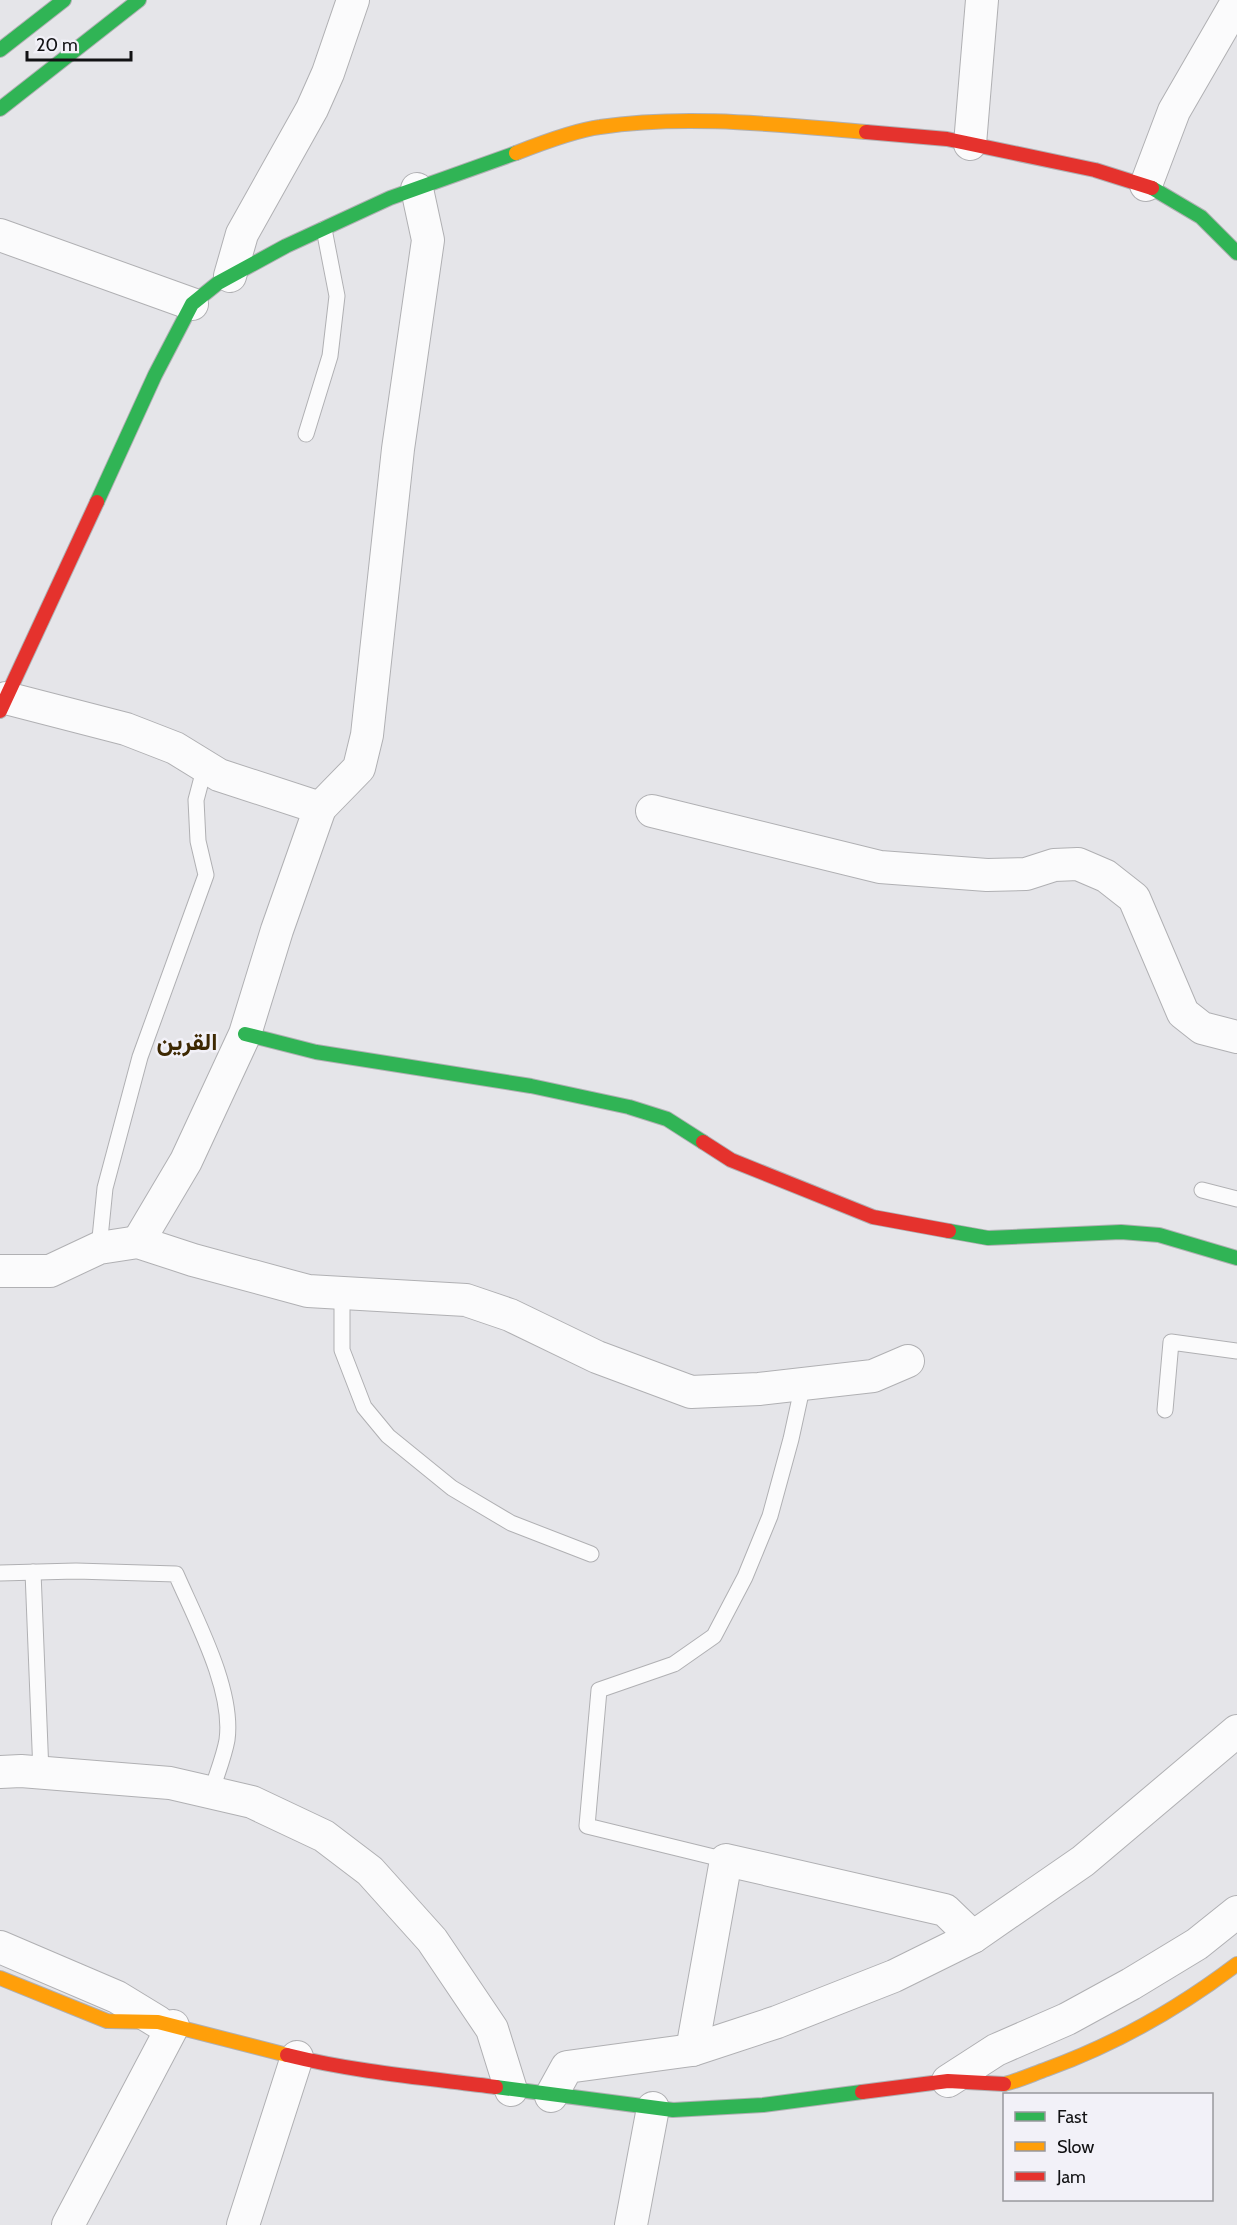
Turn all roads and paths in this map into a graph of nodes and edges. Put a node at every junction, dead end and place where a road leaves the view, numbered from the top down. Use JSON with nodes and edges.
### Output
{"nodes":[{"id":1,"x":64,"y":0,"type":"edge"},
{"id":2,"x":139,"y":0,"type":"edge"},
{"id":3,"x":353,"y":0,"type":"edge"},
{"id":4,"x":982,"y":0,"type":"edge"},
{"id":5,"x":1237,"y":2,"type":"edge"},
{"id":6,"x":0,"y":50,"type":"edge"},
{"id":7,"x":0,"y":109,"type":"edge"},
{"id":8,"x":970,"y":144,"type":"junction"},
{"id":9,"x":1146,"y":185,"type":"junction"},
{"id":10,"x":417,"y":189,"type":"junction"},
{"id":11,"x":324,"y":229,"type":"junction"},
{"id":12,"x":0,"y":236,"type":"edge"},
{"id":13,"x":1237,"y":253,"type":"edge"},
{"id":14,"x":230,"y":276,"type":"junction"},
{"id":15,"x":192,"y":304,"type":"junction"},
{"id":16,"x":306,"y":434,"type":"dead end"},
{"id":17,"x":3,"y":705,"type":"edge"},
{"id":18,"x":205,"y":766,"type":"junction"},
{"id":19,"x":320,"y":808,"type":"junction"},
{"id":20,"x":652,"y":811,"type":"dead end"},
{"id":21,"x":245,"y":1034,"type":"junction"},
{"id":22,"x":1237,"y":1037,"type":"edge"},
{"id":23,"x":1202,"y":1190,"type":"dead end"},
{"id":24,"x":1237,"y":1199,"type":"edge"},
{"id":25,"x":138,"y":1242,"type":"junction"},
{"id":26,"x":99,"y":1248,"type":"junction"},
{"id":27,"x":1237,"y":1258,"type":"edge"},
{"id":28,"x":0,"y":1271,"type":"edge"},
{"id":29,"x":342,"y":1293,"type":"junction"},
{"id":30,"x":1237,"y":1351,"type":"edge"},
{"id":31,"x":908,"y":1360,"type":"dead end"},
{"id":32,"x":803,"y":1384,"type":"junction"},
{"id":33,"x":1165,"y":1410,"type":"dead end"},
{"id":34,"x":591,"y":1554,"type":"dead end"},
{"id":35,"x":33,"y":1572,"type":"junction"},
{"id":36,"x":0,"y":1573,"type":"edge"},
{"id":37,"x":1237,"y":1731,"type":"edge"},
{"id":38,"x":0,"y":1772,"type":"edge"},
{"id":39,"x":41,"y":1773,"type":"junction"},
{"id":40,"x":211,"y":1793,"type":"junction"},
{"id":41,"x":726,"y":1860,"type":"junction"},
{"id":42,"x":1237,"y":1912,"type":"edge"},
{"id":43,"x":973,"y":1937,"type":"junction"},
{"id":44,"x":0,"y":1947,"type":"edge"},
{"id":45,"x":1237,"y":1964,"type":"edge"},
{"id":46,"x":0,"y":1978,"type":"edge"},
{"id":47,"x":166,"y":2024,"type":"junction"},
{"id":48,"x":692,"y":2050,"type":"junction"},
{"id":49,"x":297,"y":2058,"type":"junction"},
{"id":50,"x":948,"y":2081,"type":"junction"},
{"id":51,"x":511,"y":2090,"type":"junction"},
{"id":52,"x":551,"y":2096,"type":"junction"},
{"id":53,"x":653,"y":2108,"type":"junction"},
{"id":54,"x":68,"y":2225,"type":"edge"},
{"id":55,"x":243,"y":2225,"type":"edge"},
{"id":56,"x":631,"y":2225,"type":"edge"}],
"edges":[{"from":1,"to":6,"type":"street"},
{"from":2,"to":7,"type":"street"},
{"from":3,"to":14,"type":"street"},
{"from":4,"to":8,"type":"street"},
{"from":5,"to":9,"type":"street"},
{"from":8,"to":9,"type":"street"},
{"from":8,"to":10,"type":"street"},
{"from":9,"to":13,"type":"street"},
{"from":10,"to":11,"type":"street"},
{"from":10,"to":19,"type":"street"},
{"from":11,"to":14,"type":"street"},
{"from":11,"to":16,"type":"lane"},
{"from":12,"to":15,"type":"street"},
{"from":14,"to":15,"type":"street"},
{"from":15,"to":17,"type":"street"},
{"from":17,"to":18,"type":"street"},
{"from":18,"to":19,"type":"street"},
{"from":18,"to":26,"type":"lane"},
{"from":19,"to":21,"type":"street"},
{"from":20,"to":22,"type":"street"},
{"from":21,"to":25,"type":"street"},
{"from":21,"to":27,"type":"street"},
{"from":23,"to":24,"type":"lane"},
{"from":25,"to":26,"type":"street"},
{"from":25,"to":29,"type":"street"},
{"from":26,"to":28,"type":"street"},
{"from":29,"to":32,"type":"street"},
{"from":29,"to":34,"type":"lane"},
{"from":30,"to":33,"type":"lane"},
{"from":31,"to":32,"type":"street"},
{"from":32,"to":41,"type":"lane"},
{"from":35,"to":36,"type":"lane"},
{"from":35,"to":39,"type":"lane"},
{"from":35,"to":40,"type":"lane"},
{"from":37,"to":43,"type":"street"},
{"from":38,"to":39,"type":"street"},
{"from":39,"to":40,"type":"street"},
{"from":40,"to":51,"type":"street"},
{"from":41,"to":43,"type":"street"},
{"from":41,"to":48,"type":"street"},
{"from":42,"to":50,"type":"street"},
{"from":43,"to":48,"type":"street"},
{"from":44,"to":47,"type":"street"},
{"from":45,"to":50,"type":"street"},
{"from":46,"to":47,"type":"street"},
{"from":47,"to":49,"type":"street"},
{"from":47,"to":54,"type":"street"},
{"from":48,"to":52,"type":"street"},
{"from":49,"to":51,"type":"street"},
{"from":49,"to":55,"type":"street"},
{"from":50,"to":53,"type":"street"},
{"from":51,"to":52,"type":"street"},
{"from":52,"to":53,"type":"street"},
{"from":53,"to":56,"type":"street"}]}
